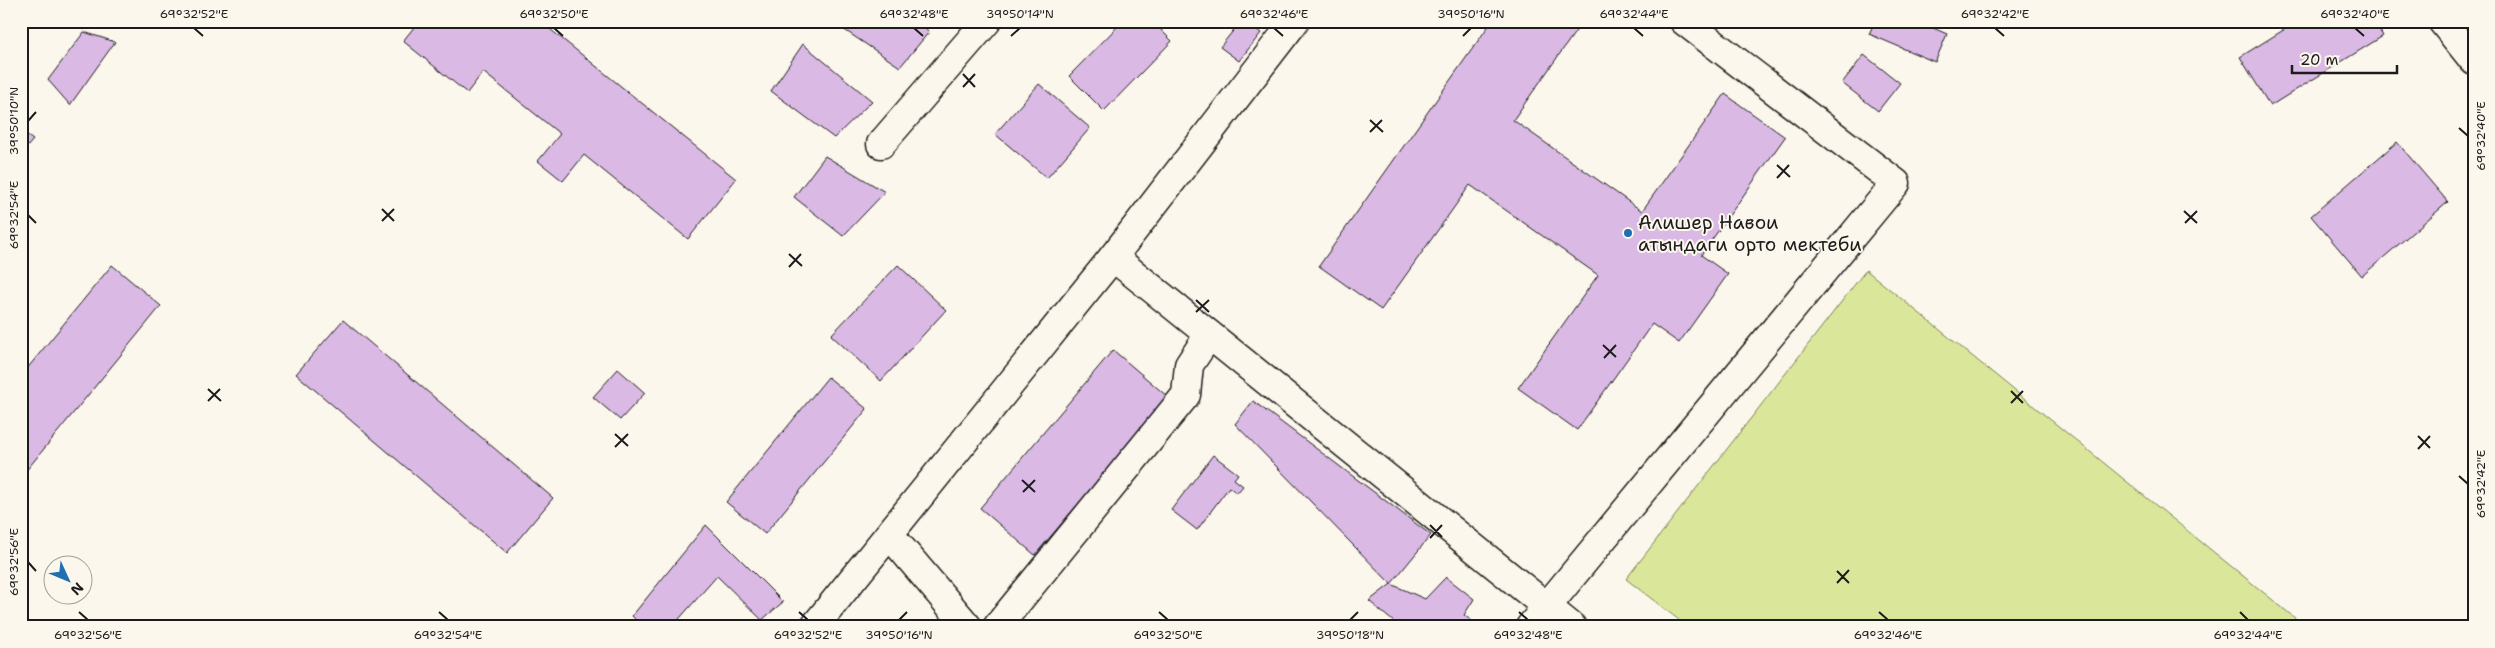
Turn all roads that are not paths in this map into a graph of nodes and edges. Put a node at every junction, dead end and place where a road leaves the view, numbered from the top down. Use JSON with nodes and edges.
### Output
{"nodes":[{"id":1,"x":987,"y":21,"type":"edge"},
{"id":2,"x":1295,"y":21,"type":"edge"},
{"id":3,"x":1684,"y":21,"type":"edge"},
{"id":4,"x":2442,"y":21,"type":"edge"},
{"id":5,"x":2474,"y":61,"type":"edge"},
{"id":6,"x":881,"y":144,"type":"dead end"},
{"id":7,"x":1113,"y":257,"type":"junction"},
{"id":8,"x":1209,"y":335,"type":"junction"},
{"id":9,"x":890,"y":535,"type":"junction"},
{"id":10,"x":1538,"y":617,"type":"edge"},
{"id":11,"x":814,"y":627,"type":"edge"},
{"id":12,"x":968,"y":627,"type":"edge"},
{"id":13,"x":997,"y":627,"type":"edge"},
{"id":14,"x":1572,"y":627,"type":"edge"}],
"edges":[{"from":1,"to":6,"type":"street"},
{"from":2,"to":7,"type":"street"},
{"from":3,"to":10,"type":"street"},
{"from":4,"to":5,"type":"street"},
{"from":7,"to":8,"type":"street"},
{"from":7,"to":9,"type":"street"},
{"from":8,"to":10,"type":"street"},
{"from":8,"to":13,"type":"street"},
{"from":9,"to":11,"type":"street"},
{"from":9,"to":12,"type":"street"},
{"from":10,"to":14,"type":"street"}]}
